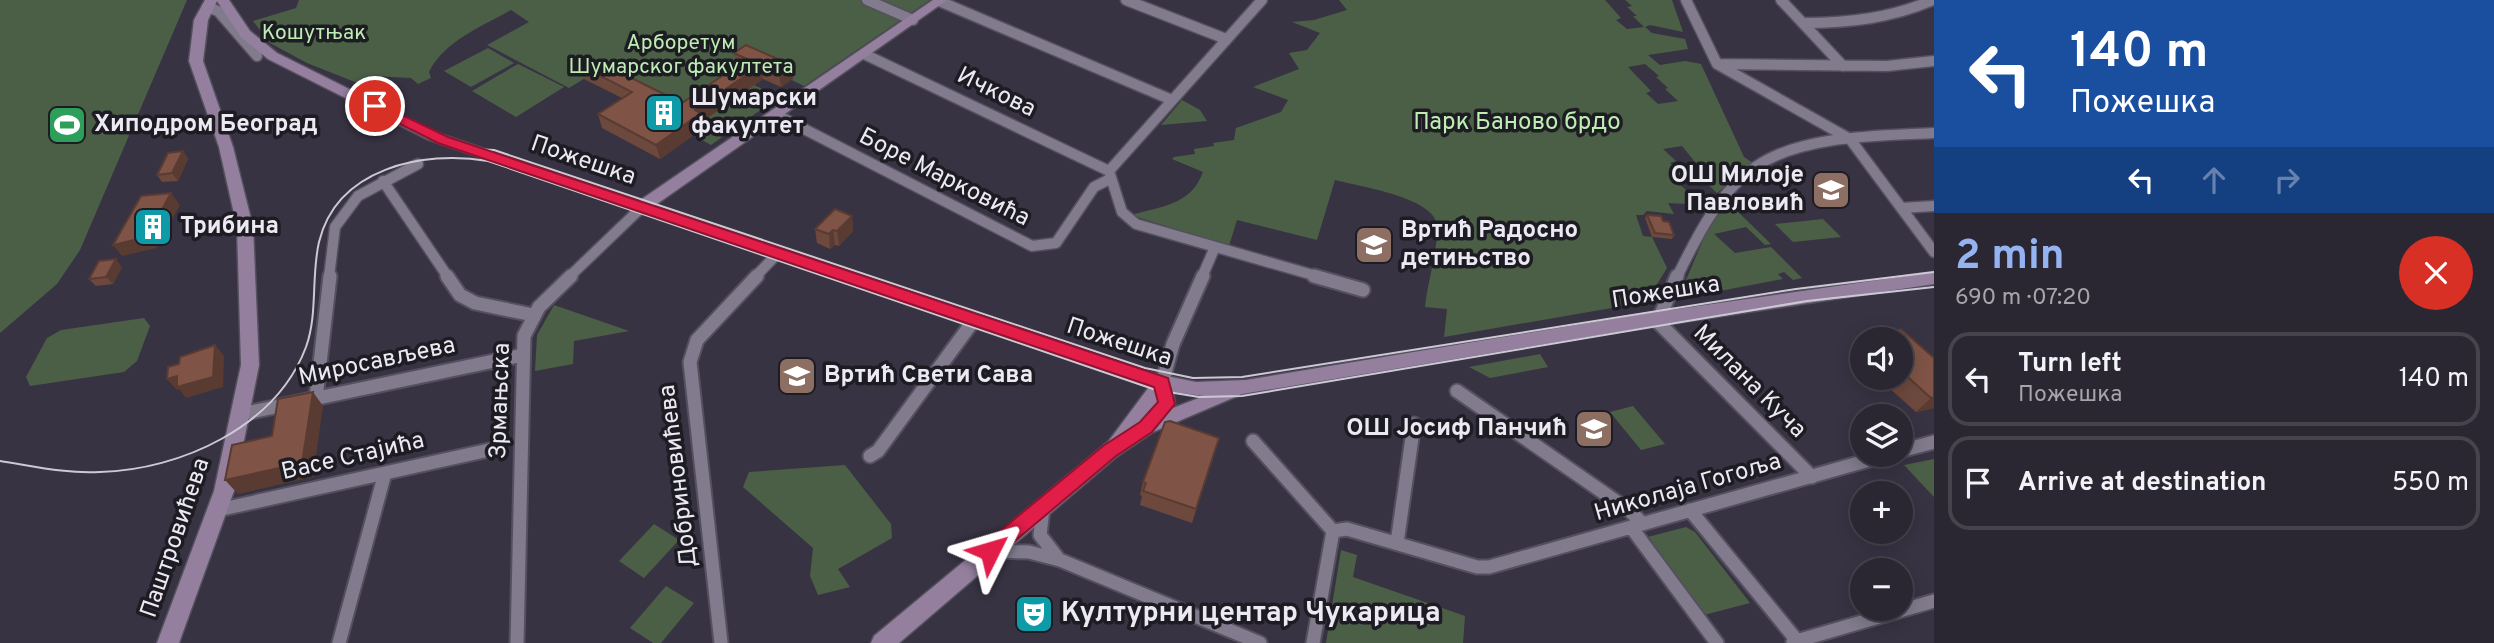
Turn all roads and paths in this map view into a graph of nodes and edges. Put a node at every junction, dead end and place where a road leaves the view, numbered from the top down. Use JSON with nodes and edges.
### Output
{"nodes":[{"id":1,"x":223,"y":0,"type":"edge"},
{"id":2,"x":867,"y":0,"type":"edge"},
{"id":3,"x":940,"y":0,"type":"edge"},
{"id":4,"x":1126,"y":0,"type":"edge"},
{"id":5,"x":1262,"y":0,"type":"edge"},
{"id":6,"x":1686,"y":0,"type":"edge"},
{"id":7,"x":1781,"y":0,"type":"edge"},
{"id":8,"x":1933,"y":0,"type":"edge"},
{"id":9,"x":209,"y":3,"type":"edge"},
{"id":10,"x":913,"y":20,"type":"junction"},
{"id":11,"x":1804,"y":23,"type":"junction"},
{"id":12,"x":1226,"y":39,"type":"junction"},
{"id":13,"x":864,"y":54,"type":"junction"},
{"id":14,"x":257,"y":56,"type":"dead end"},
{"id":15,"x":1934,"y":61,"type":"edge"},
{"id":16,"x":1717,"y":64,"type":"junction"},
{"id":17,"x":1843,"y":66,"type":"junction"},
{"id":18,"x":1172,"y":100,"type":"junction"},
{"id":19,"x":775,"y":114,"type":"junction"},
{"id":20,"x":1934,"y":133,"type":"edge"},
{"id":21,"x":1850,"y":139,"type":"junction"},
{"id":22,"x":418,"y":164,"type":"dead end"},
{"id":23,"x":1110,"y":175,"type":"junction"},
{"id":24,"x":383,"y":181,"type":"junction"},
{"id":25,"x":1934,"y":206,"type":"edge"},
{"id":26,"x":642,"y":207,"type":"junction"},
{"id":27,"x":1902,"y":208,"type":"junction"},
{"id":28,"x":1215,"y":247,"type":"junction"},
{"id":29,"x":1934,"y":252,"type":"edge"},
{"id":30,"x":778,"y":253,"type":"junction"},
{"id":31,"x":1934,"y":278,"type":"edge"},
{"id":32,"x":1363,"y":290,"type":"dead end"},
{"id":33,"x":533,"y":315,"type":"junction"},
{"id":34,"x":1657,"y":319,"type":"junction"},
{"id":35,"x":974,"y":320,"type":"junction"},
{"id":36,"x":523,"y":355,"type":"junction"},
{"id":37,"x":1162,"y":383,"type":"junction"},
{"id":38,"x":1246,"y":387,"type":"junction"},
{"id":39,"x":1457,"y":391,"type":"dead end"},
{"id":40,"x":316,"y":398,"type":"junction"},
{"id":41,"x":241,"y":414,"type":"junction"},
{"id":42,"x":1414,"y":424,"type":"dead end"},
{"id":43,"x":1146,"y":427,"type":"junction"},
{"id":44,"x":1253,"y":442,"type":"dead end"},
{"id":45,"x":1934,"y":442,"type":"edge"},
{"id":46,"x":498,"y":448,"type":"dead end"},
{"id":47,"x":1913,"y":448,"type":"edge"},
{"id":48,"x":1109,"y":451,"type":"junction"},
{"id":49,"x":870,"y":456,"type":"dead end"},
{"id":50,"x":1850,"y":466,"type":"edge"},
{"id":51,"x":385,"y":473,"type":"junction"},
{"id":52,"x":1812,"y":477,"type":"junction"},
{"id":53,"x":1044,"y":505,"type":"junction"},
{"id":54,"x":218,"y":510,"type":"junction"},
{"id":55,"x":1690,"y":510,"type":"junction"},
{"id":56,"x":1637,"y":526,"type":"junction"},
{"id":57,"x":1333,"y":531,"type":"junction"},
{"id":58,"x":1397,"y":543,"type":"junction"},
{"id":59,"x":990,"y":551,"type":"junction"},
{"id":60,"x":1060,"y":559,"type":"junction"},
{"id":61,"x":1934,"y":601,"type":"edge"},
{"id":62,"x":1796,"y":642,"type":"edge"},
{"id":63,"x":168,"y":643,"type":"edge"},
{"id":64,"x":339,"y":643,"type":"edge"},
{"id":65,"x":517,"y":643,"type":"edge"},
{"id":66,"x":721,"y":643,"type":"edge"},
{"id":67,"x":882,"y":643,"type":"edge"},
{"id":68,"x":1260,"y":643,"type":"edge"},
{"id":69,"x":1313,"y":643,"type":"edge"},
{"id":70,"x":1717,"y":643,"type":"edge"}],
"edges":[{"from":1,"to":26,"type":"main road","name":"Пожешка"},
{"from":2,"to":10,"type":"street"},
{"from":3,"to":10,"type":"main road"},
{"from":3,"to":18,"type":"street"},
{"from":4,"to":12,"type":"street"},
{"from":5,"to":12,"type":"street","name":"Боре Марковића"},
{"from":6,"to":16,"type":"street"},
{"from":7,"to":11,"type":"street"},
{"from":8,"to":11,"type":"street"},
{"from":9,"to":14,"type":"street"},
{"from":9,"to":41,"type":"main road","name":"Паштровићева"},
{"from":10,"to":13,"type":"main road"},
{"from":11,"to":17,"type":"street"},
{"from":12,"to":18,"type":"street","name":"Боре Марковића"},
{"from":13,"to":19,"type":"main road"},
{"from":13,"to":23,"type":"street","name":"Ичкова"},
{"from":15,"to":17,"type":"street"},
{"from":16,"to":17,"type":"street"},
{"from":16,"to":21,"type":"street"},
{"from":18,"to":23,"type":"street","name":"Боре Марковића"},
{"from":19,"to":23,"type":"street","name":"Боре Марковића"},
{"from":19,"to":26,"type":"main road"},
{"from":20,"to":21,"type":"street"},
{"from":21,"to":27,"type":"street"},
{"from":21,"to":34,"type":"street"},
{"from":22,"to":24,"type":"street"},
{"from":23,"to":28,"type":"street"},
{"from":24,"to":33,"type":"street"},
{"from":24,"to":40,"type":"street"},
{"from":25,"to":27,"type":"street"},
{"from":26,"to":30,"type":"main road","name":"Пожешка"},
{"from":26,"to":33,"type":"street","name":"Зрмањска"},
{"from":27,"to":29,"type":"street"},
{"from":28,"to":32,"type":"street"},
{"from":28,"to":37,"type":"street"},
{"from":30,"to":35,"type":"main road","name":"Пожешка"},
{"from":30,"to":66,"type":"street","name":"Добриновићева"},
{"from":31,"to":34,"type":"main road","name":"Пожешка"},
{"from":33,"to":36,"type":"street","name":"Зрмањска"},
{"from":34,"to":38,"type":"main road","name":"Пожешка"},
{"from":34,"to":52,"type":"street","name":"Милана Куча"},
{"from":35,"to":37,"type":"main road","name":"Пожешка"},
{"from":35,"to":49,"type":"street"},
{"from":36,"to":40,"type":"street","name":"Миросављева"},
{"from":36,"to":65,"type":"street","name":"Зрмањска"},
{"from":37,"to":38,"type":"main road","name":"Пожешка"},
{"from":37,"to":43,"type":"main road"},
{"from":37,"to":48,"type":"main road"},
{"from":38,"to":43,"type":"main road"},
{"from":39,"to":56,"type":"street"},
{"from":40,"to":41,"type":"street","name":"Миросављева"},
{"from":41,"to":54,"type":"main road","name":"Паштровићева"},
{"from":42,"to":58,"type":"street"},
{"from":43,"to":48,"type":"main road"},
{"from":44,"to":57,"type":"street"},
{"from":45,"to":47,"type":"street"},
{"from":46,"to":51,"type":"street","name":"Васе Стајића"},
{"from":48,"to":53,"type":"main road"},
{"from":50,"to":52,"type":"street","name":"Николаја Гогоља"},
{"from":51,"to":54,"type":"street","name":"Васе Стајића"},
{"from":51,"to":64,"type":"street"},
{"from":52,"to":55,"type":"street","name":"Николаја Гогоља"},
{"from":53,"to":59,"type":"main road"},
{"from":53,"to":60,"type":"street"},
{"from":54,"to":63,"type":"main road","name":"Паштровићева"},
{"from":55,"to":56,"type":"street","name":"Николаја Гогоља"},
{"from":55,"to":62,"type":"street"},
{"from":56,"to":58,"type":"street","name":"Николаја Гогоља"},
{"from":56,"to":70,"type":"street"},
{"from":57,"to":58,"type":"street","name":"Николаја Гогоља"},
{"from":57,"to":69,"type":"street"},
{"from":59,"to":60,"type":"street"},
{"from":59,"to":67,"type":"main road"},
{"from":60,"to":68,"type":"street"},
{"from":61,"to":62,"type":"street"}]}
